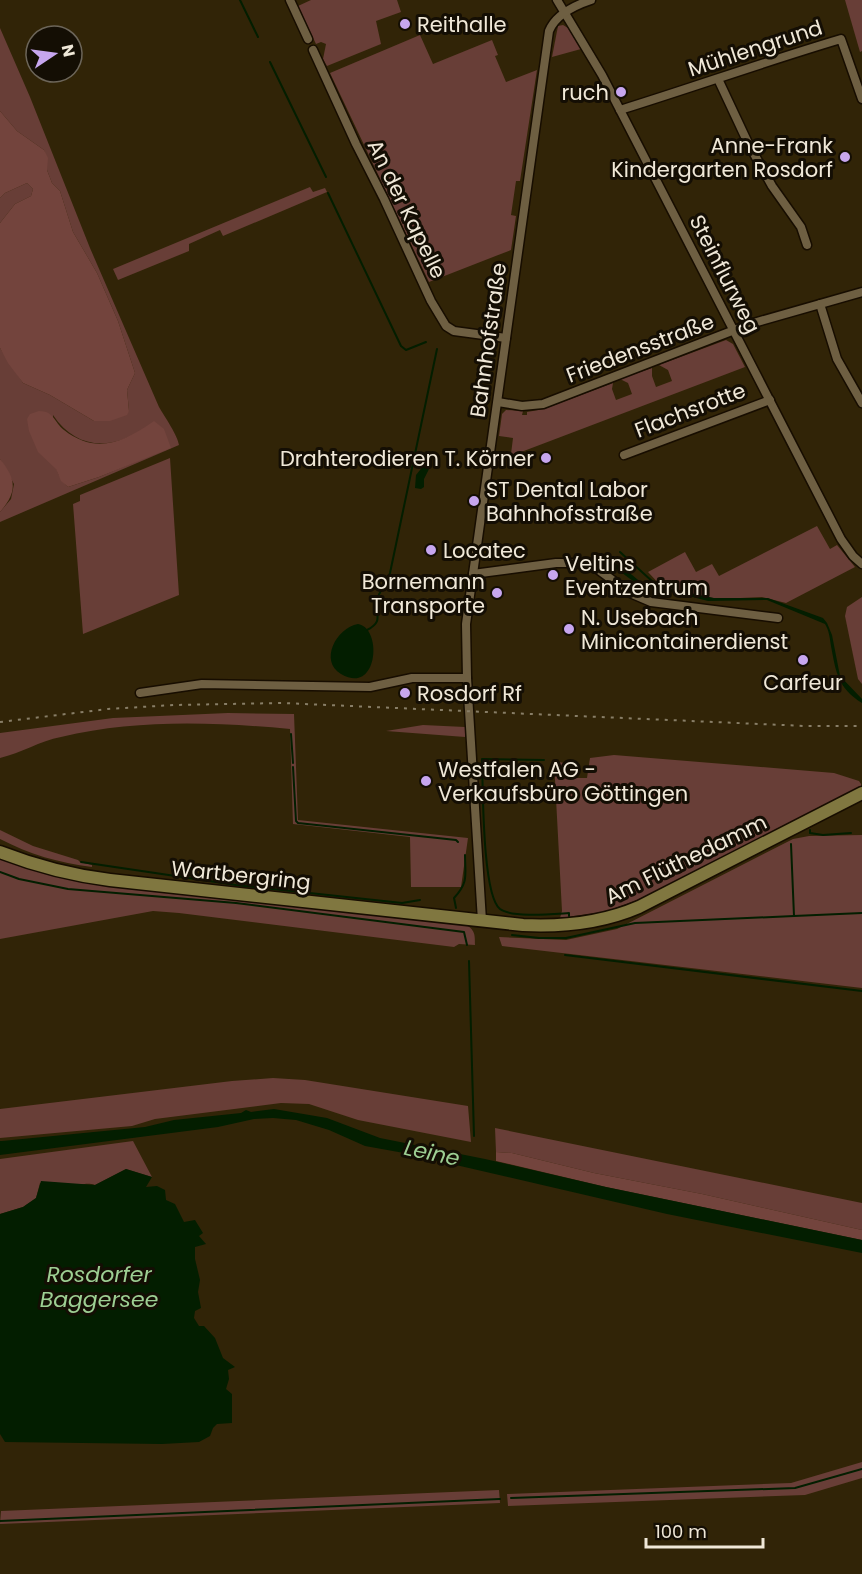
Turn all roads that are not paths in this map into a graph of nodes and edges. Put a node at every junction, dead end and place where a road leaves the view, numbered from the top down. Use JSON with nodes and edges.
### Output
{"nodes":[{"id":1,"x":290,"y":0,"type":"edge"},
{"id":2,"x":557,"y":0,"type":"edge"},
{"id":3,"x":591,"y":0,"type":"edge"},
{"id":4,"x":565,"y":13,"type":"junction"},
{"id":5,"x":308,"y":39,"type":"dead end"},
{"id":6,"x":314,"y":50,"type":"dead end"},
{"id":7,"x":718,"y":79,"type":"junction"},
{"id":8,"x":862,"y":99,"type":"edge"},
{"id":9,"x":620,"y":110,"type":"junction"},
{"id":10,"x":807,"y":245,"type":"dead end"},
{"id":11,"x":862,"y":292,"type":"edge"},
{"id":12,"x":820,"y":304,"type":"junction"},
{"id":13,"x":734,"y":331,"type":"junction"},
{"id":14,"x":506,"y":338,"type":"junction"},
{"id":15,"x":770,"y":400,"type":"junction"},
{"id":16,"x":498,"y":402,"type":"junction"},
{"id":17,"x":862,"y":403,"type":"edge"},
{"id":18,"x":624,"y":455,"type":"dead end"},
{"id":19,"x":862,"y":564,"type":"edge"},
{"id":20,"x":473,"y":574,"type":"junction"},
{"id":21,"x":778,"y":618,"type":"dead end"},
{"id":22,"x":467,"y":678,"type":"junction"},
{"id":23,"x":140,"y":693,"type":"dead end"},
{"id":24,"x":862,"y":793,"type":"edge"},
{"id":25,"x":0,"y":852,"type":"edge"},
{"id":26,"x":482,"y":921,"type":"junction"}],
"edges":[{"from":1,"to":5,"type":"street"},
{"from":2,"to":4,"type":"street","name":"Steinflurweg"},
{"from":3,"to":4,"type":"street"},
{"from":4,"to":9,"type":"street","name":"Steinflurweg"},
{"from":4,"to":14,"type":"street","name":"Bahnhofstraße"},
{"from":6,"to":14,"type":"street","name":"An der Kapelle"},
{"from":7,"to":8,"type":"street","name":"Mühlengrund"},
{"from":7,"to":9,"type":"street","name":"Mühlengrund"},
{"from":7,"to":10,"type":"street"},
{"from":9,"to":13,"type":"street","name":"Steinflurweg"},
{"from":11,"to":12,"type":"street","name":"Friedensstraße"},
{"from":12,"to":13,"type":"street","name":"Friedensstraße"},
{"from":12,"to":17,"type":"street"},
{"from":13,"to":15,"type":"street","name":"Steinflurweg"},
{"from":13,"to":16,"type":"street","name":"Friedensstraße"},
{"from":14,"to":16,"type":"street","name":"Bahnhofstraße"},
{"from":15,"to":18,"type":"street","name":"Flachsrotte"},
{"from":15,"to":19,"type":"street","name":"Steinflurweg"},
{"from":16,"to":20,"type":"street","name":"Bahnhofstraße"},
{"from":20,"to":21,"type":"street"},
{"from":20,"to":22,"type":"street","name":"Bahnhofstraße"},
{"from":22,"to":23,"type":"street"},
{"from":22,"to":26,"type":"street","name":"Bahnhofstraße"},
{"from":24,"to":26,"type":"main road","name":"Am Flüthedamm"},
{"from":25,"to":26,"type":"main road","name":"Wartbergring"}]}
